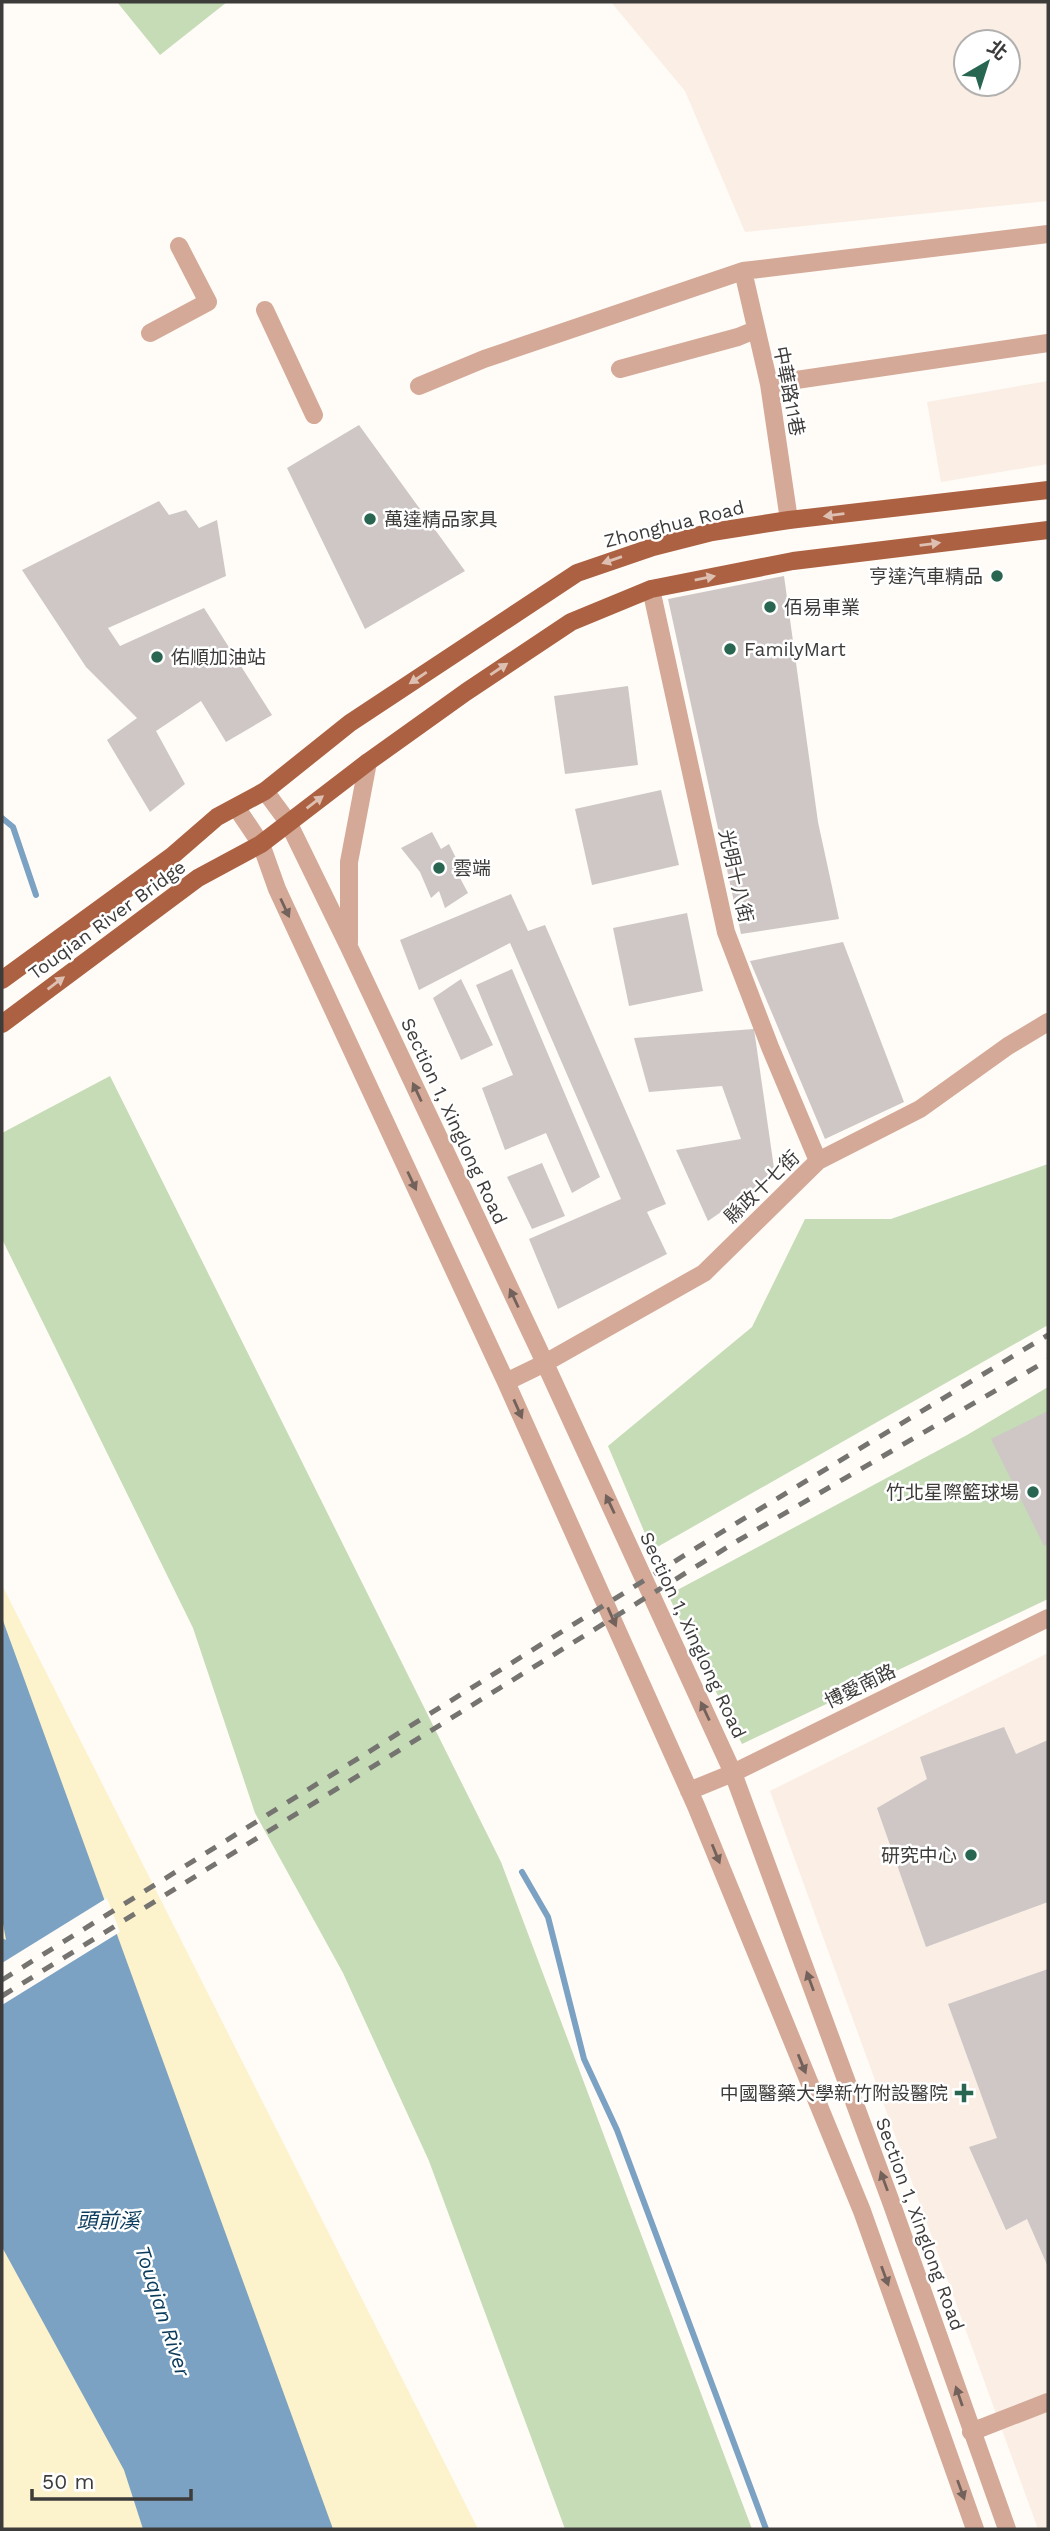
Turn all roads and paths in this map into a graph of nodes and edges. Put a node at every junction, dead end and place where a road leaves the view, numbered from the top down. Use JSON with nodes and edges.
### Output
{"nodes":[{"id":1,"x":1048,"y":234,"type":"edge"},
{"id":2,"x":179,"y":246,"type":"dead end"},
{"id":3,"x":743,"y":271,"type":"junction"},
{"id":4,"x":265,"y":310,"type":"dead end"},
{"id":5,"x":755,"y":330,"type":"junction"},
{"id":6,"x":149,"y":332,"type":"dead end"},
{"id":7,"x":1048,"y":343,"type":"edge"},
{"id":8,"x":620,"y":369,"type":"dead end"},
{"id":9,"x":769,"y":384,"type":"junction"},
{"id":10,"x":419,"y":386,"type":"dead end"},
{"id":11,"x":314,"y":415,"type":"dead end"},
{"id":12,"x":1048,"y":490,"type":"edge"},
{"id":13,"x":789,"y":520,"type":"junction"},
{"id":14,"x":1048,"y":530,"type":"edge"},
{"id":15,"x":651,"y":589,"type":"junction"},
{"id":16,"x":368,"y":762,"type":"junction"},
{"id":17,"x":265,"y":791,"type":"junction"},
{"id":18,"x":236,"y":807,"type":"junction"},
{"id":19,"x":217,"y":817,"type":"joint"},
{"id":20,"x":288,"y":822,"type":"junction"},
{"id":21,"x":261,"y":844,"type":"junction"},
{"id":22,"x":348,"y":947,"type":"junction"},
{"id":23,"x":2,"y":980,"type":"edge"},
{"id":24,"x":1048,"y":1022,"type":"edge"},
{"id":25,"x":2,"y":1024,"type":"edge"},
{"id":26,"x":818,"y":1161,"type":"junction"},
{"id":27,"x":545,"y":1363,"type":"junction"},
{"id":28,"x":506,"y":1382,"type":"junction"},
{"id":29,"x":1048,"y":1618,"type":"edge"},
{"id":30,"x":733,"y":1773,"type":"junction"},
{"id":31,"x":689,"y":1791,"type":"junction"},
{"id":32,"x":1048,"y":2402,"type":"edge"},
{"id":33,"x":971,"y":2432,"type":"junction"},
{"id":34,"x":975,"y":2529,"type":"edge"},
{"id":35,"x":1007,"y":2529,"type":"edge"}],
"edges":[{"from":1,"to":3,"type":"street"},
{"from":2,"to":6,"type":"street"},
{"from":3,"to":5,"type":"street","name":"中華路11巷"},
{"from":3,"to":10,"type":"street"},
{"from":4,"to":11,"type":"street"},
{"from":5,"to":8,"type":"street"},
{"from":5,"to":9,"type":"street","name":"中華路11巷"},
{"from":7,"to":9,"type":"street"},
{"from":9,"to":13,"type":"street","name":"中華路11巷"},
{"from":12,"to":13,"type":"main road","name":"Zhonghua Road","one_way":true},
{"from":13,"to":17,"type":"main road","name":"Zhonghua Road","one_way":true},
{"from":15,"to":14,"type":"main road","one_way":true},
{"from":16,"to":15,"type":"main road","one_way":true},
{"from":15,"to":26,"type":"street","name":"光明十八街"},
{"from":20,"to":16,"type":"main road","one_way":true},
{"from":16,"to":22,"type":"street"},
{"from":17,"to":18,"type":"main road","name":"Zhonghua Road"},
{"from":17,"to":20,"type":"street","name":"Section 1, Xinglong Road"},
{"from":18,"to":19,"type":"main road","name":"Zhonghua Road"},
{"from":18,"to":21,"type":"street"},
{"from":19,"to":23,"type":"main road","name":"Touqian River Bridge"},
{"from":20,"to":21,"type":"main road"},
{"from":20,"to":22,"type":"street","name":"Section 1, Xinglong Road"},
{"from":25,"to":21,"type":"main road","name":"Touqian River Bridge","one_way":true},
{"from":21,"to":28,"type":"street","one_way":true},
{"from":27,"to":22,"type":"street","name":"Section 1, Xinglong Road","one_way":true},
{"from":24,"to":26,"type":"street","name":"縣政十七街"},
{"from":26,"to":27,"type":"street","name":"縣政十七街"},
{"from":27,"to":28,"type":"street","name":"縣政十七街"},
{"from":30,"to":27,"type":"street","name":"Section 1, Xinglong Road","one_way":true},
{"from":28,"to":31,"type":"street","one_way":true},
{"from":29,"to":30,"type":"street","name":"博愛南路"},
{"from":30,"to":31,"type":"street","name":"博愛南路"},
{"from":33,"to":30,"type":"street","name":"Section 1, Xinglong Road","one_way":true},
{"from":31,"to":34,"type":"street","one_way":true},
{"from":32,"to":33,"type":"street"},
{"from":33,"to":35,"type":"street","name":"Section 1, Xinglong Road"}]}
